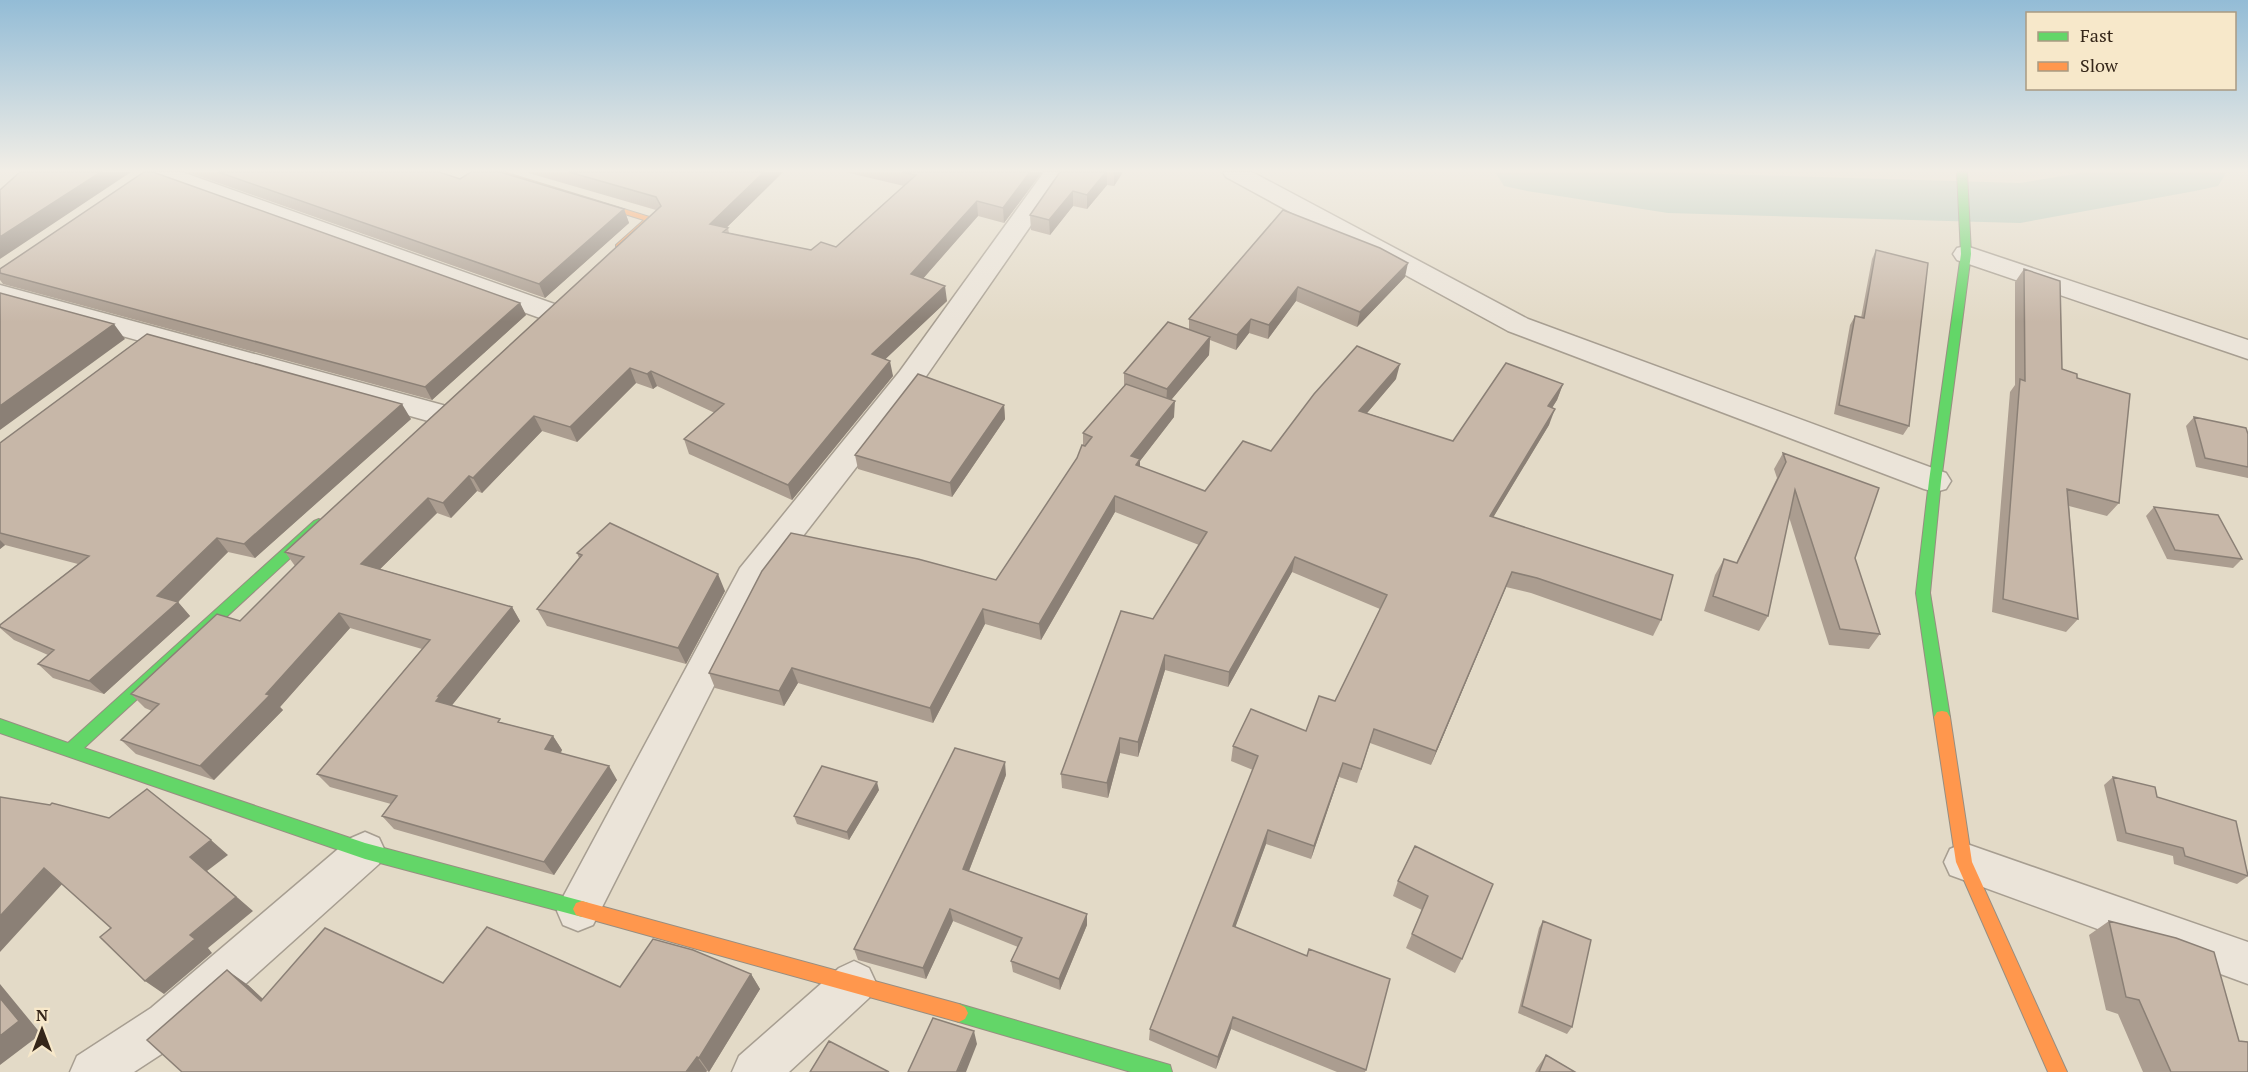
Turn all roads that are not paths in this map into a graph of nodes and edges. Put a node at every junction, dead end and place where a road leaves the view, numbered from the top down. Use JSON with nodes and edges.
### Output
{"nodes":[{"id":1,"x":289,"y":222,"type":"edge"},
{"id":2,"x":648,"y":222,"type":"edge"},
{"id":3,"x":1020,"y":222,"type":"edge"},
{"id":4,"x":1329,"y":222,"type":"edge"},
{"id":5,"x":1964,"y":222,"type":"edge"},
{"id":6,"x":1965,"y":249,"type":"junction"},
{"id":7,"x":609,"y":258,"type":"edge"},
{"id":8,"x":3,"y":278,"type":"edge"},
{"id":9,"x":550,"y":312,"type":"edge"},
{"id":10,"x":153,"y":334,"type":"junction"},
{"id":11,"x":2248,"y":350,"type":"edge"},
{"id":12,"x":125,"y":356,"type":"edge"},
{"id":13,"x":438,"y":414,"type":"edge"},
{"id":14,"x":1935,"y":481,"type":"junction"},
{"id":15,"x":333,"y":510,"type":"edge"},
{"id":16,"x":0,"y":726,"type":"edge"},
{"id":17,"x":70,"y":751,"type":"junction"},
{"id":18,"x":365,"y":851,"type":"junction"},
{"id":19,"x":1964,"y":862,"type":"junction"},
{"id":20,"x":578,"y":910,"type":"junction"},
{"id":21,"x":2248,"y":963,"type":"edge"},
{"id":22,"x":854,"y":982,"type":"junction"},
{"id":23,"x":93,"y":1072,"type":"edge"},
{"id":24,"x":755,"y":1072,"type":"edge"},
{"id":25,"x":1163,"y":1072,"type":"edge"},
{"id":26,"x":2058,"y":1072,"type":"edge"}],
"edges":[{"from":1,"to":9,"type":"street"},
{"from":2,"to":7,"type":"street"},
{"from":3,"to":20,"type":"street"},
{"from":4,"to":14,"type":"street"},
{"from":5,"to":6,"type":"street"},
{"from":6,"to":11,"type":"street"},
{"from":6,"to":14,"type":"street"},
{"from":8,"to":10,"type":"street"},
{"from":10,"to":12,"type":"street"},
{"from":10,"to":13,"type":"street"},
{"from":14,"to":19,"type":"street"},
{"from":15,"to":17,"type":"street"},
{"from":16,"to":17,"type":"street"},
{"from":17,"to":18,"type":"street"},
{"from":18,"to":20,"type":"street"},
{"from":18,"to":23,"type":"street"},
{"from":19,"to":21,"type":"street"},
{"from":19,"to":26,"type":"street"},
{"from":20,"to":22,"type":"street"},
{"from":22,"to":24,"type":"street"},
{"from":22,"to":25,"type":"street"}]}
